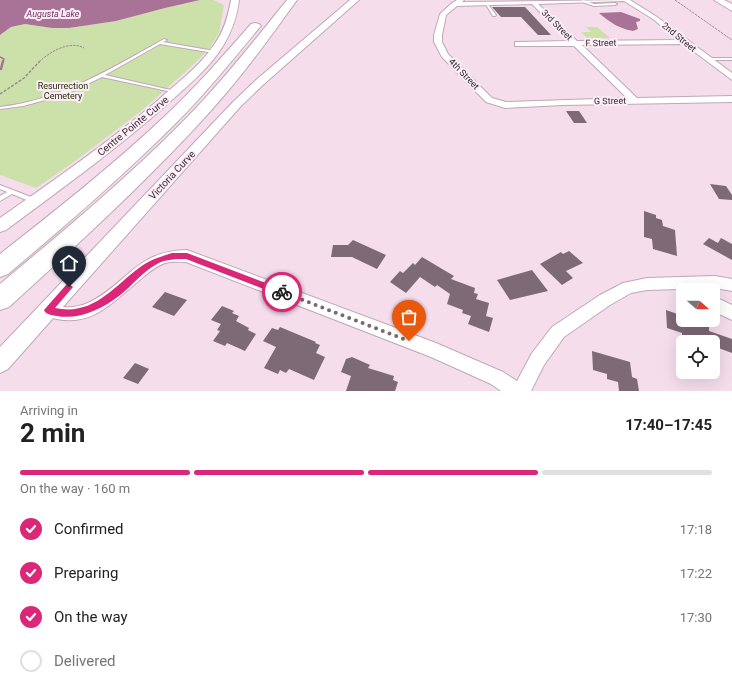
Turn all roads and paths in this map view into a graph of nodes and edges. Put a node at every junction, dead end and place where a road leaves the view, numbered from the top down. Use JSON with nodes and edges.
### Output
{"nodes":[{"id":1,"x":235,"y":0,"type":"edge"},
{"id":2,"x":278,"y":0,"type":"edge"},
{"id":3,"x":292,"y":0,"type":"edge"},
{"id":4,"x":355,"y":0,"type":"edge"},
{"id":5,"x":623,"y":0,"type":"edge"},
{"id":6,"x":626,"y":0,"type":"edge"},
{"id":7,"x":674,"y":0,"type":"edge"},
{"id":8,"x":718,"y":0,"type":"edge"},
{"id":9,"x":532,"y":1,"type":"edge"},
{"id":10,"x":583,"y":1,"type":"edge"},
{"id":11,"x":457,"y":2,"type":"edge"},
{"id":12,"x":486,"y":4,"type":"junction"},
{"id":13,"x":615,"y":4,"type":"dead end"},
{"id":14,"x":732,"y":8,"type":"edge"},
{"id":15,"x":494,"y":15,"type":"dead end"},
{"id":16,"x":165,"y":40,"type":"dead end"},
{"id":17,"x":732,"y":40,"type":"edge"},
{"id":18,"x":685,"y":42,"type":"junction"},
{"id":19,"x":160,"y":43,"type":"junction"},
{"id":20,"x":518,"y":44,"type":"dead end"},
{"id":21,"x":576,"y":44,"type":"junction"},
{"id":22,"x":84,"y":48,"type":"dead end"},
{"id":23,"x":214,"y":52,"type":"junction"},
{"id":24,"x":706,"y":59,"type":"junction"},
{"id":25,"x":732,"y":59,"type":"edge"},
{"id":26,"x":103,"y":76,"type":"junction"},
{"id":27,"x":732,"y":77,"type":"edge"},
{"id":28,"x":175,"y":92,"type":"junction"},
{"id":29,"x":0,"y":94,"type":"edge"},
{"id":30,"x":732,"y":99,"type":"edge"},
{"id":31,"x":489,"y":100,"type":"joint"},
{"id":32,"x":635,"y":101,"type":"junction"},
{"id":33,"x":0,"y":108,"type":"edge"},
{"id":34,"x":0,"y":187,"type":"edge"},
{"id":35,"x":11,"y":192,"type":"junction"},
{"id":36,"x":0,"y":199,"type":"edge"},
{"id":37,"x":34,"y":201,"type":"junction"},
{"id":38,"x":0,"y":226,"type":"edge"},
{"id":39,"x":0,"y":267,"type":"edge"},
{"id":40,"x":709,"y":283,"type":"edge"},
{"id":41,"x":732,"y":285,"type":"edge"},
{"id":42,"x":676,"y":286,"type":"edge"},
{"id":43,"x":0,"y":299,"type":"edge"},
{"id":44,"x":720,"y":307,"type":"edge"},
{"id":45,"x":48,"y":310,"type":"junction"},
{"id":46,"x":732,"y":313,"type":"edge"},
{"id":47,"x":0,"y":362,"type":"edge"},
{"id":48,"x":516,"y":391,"type":"edge"},
{"id":49,"x":522,"y":391,"type":"edge"}],
"edges":[{"from":1,"to":23,"type":"street","name":"Centre Pointe Curve"},
{"from":2,"to":39,"type":"highway"},
{"from":3,"to":43,"type":"highway"},
{"from":4,"to":45,"type":"street","name":"Victoria Curve"},
{"from":5,"to":10,"type":"street"},
{"from":6,"to":18,"type":"street","name":"2nd Street"},
{"from":7,"to":17,"type":"path"},
{"from":8,"to":14,"type":"main road"},
{"from":9,"to":10,"type":"street"},
{"from":9,"to":12,"type":"street"},
{"from":9,"to":21,"type":"street","name":"3rd Street"},
{"from":10,"to":13,"type":"lane"},
{"from":11,"to":12,"type":"street"},
{"from":11,"to":31,"type":"street","name":"4th Street"},
{"from":12,"to":15,"type":"lane"},
{"from":16,"to":19,"type":"lane"},
{"from":18,"to":21,"type":"street","name":"F Street"},
{"from":18,"to":24,"type":"street","name":"2nd Street"},
{"from":19,"to":23,"type":"lane"},
{"from":19,"to":26,"type":"lane"},
{"from":20,"to":21,"type":"street","name":"F Street"},
{"from":21,"to":32,"type":"street","name":"3rd Street"},
{"from":22,"to":29,"type":"path"},
{"from":23,"to":28,"type":"street","name":"Centre Pointe Curve"},
{"from":24,"to":25,"type":"lane"},
{"from":24,"to":27,"type":"street","name":"2nd Street"},
{"from":26,"to":28,"type":"lane"},
{"from":26,"to":33,"type":"lane"},
{"from":28,"to":37,"type":"street","name":"Centre Pointe Curve"},
{"from":30,"to":32,"type":"street","name":"G Street"},
{"from":31,"to":32,"type":"street","name":"G Street"},
{"from":34,"to":35,"type":"lane"},
{"from":35,"to":36,"type":"lane"},
{"from":35,"to":37,"type":"lane"},
{"from":37,"to":38,"type":"street","name":"Centre Pointe Curve"},
{"from":40,"to":41,"type":"street"},
{"from":42,"to":49,"type":"street"},
{"from":44,"to":46,"type":"street"},
{"from":45,"to":47,"type":"street","name":"Victoria Curve"},
{"from":45,"to":48,"type":"street"}]}
